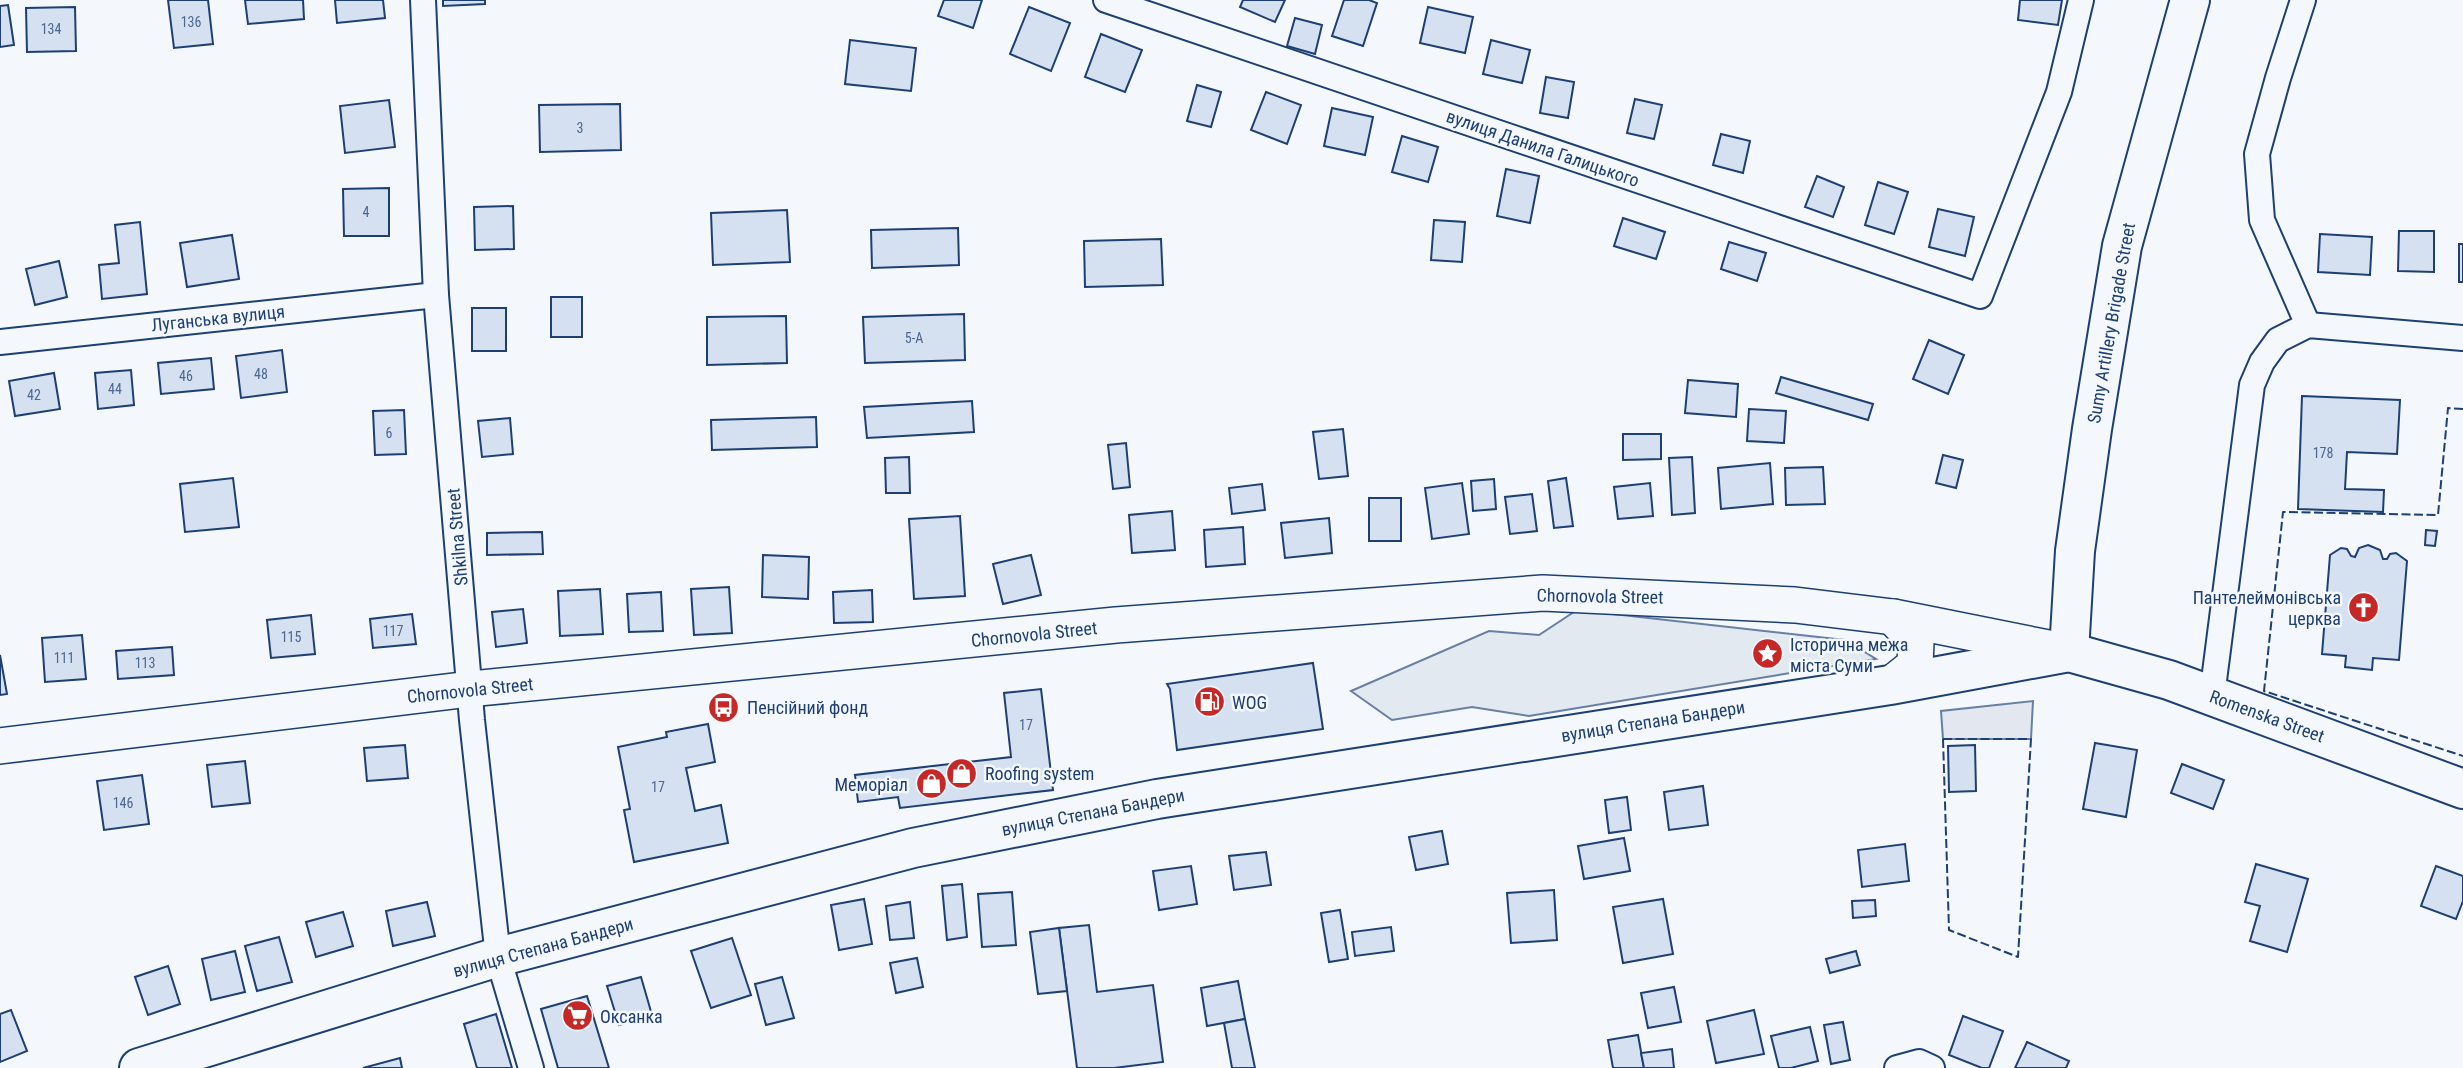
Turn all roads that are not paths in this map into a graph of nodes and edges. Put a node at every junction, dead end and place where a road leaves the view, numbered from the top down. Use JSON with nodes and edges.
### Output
{"nodes":[{"id":1,"x":423,"y":0,"type":"edge"},
{"id":2,"x":1106,"y":0,"type":"edge"},
{"id":3,"x":2081,"y":0,"type":"edge"},
{"id":4,"x":2190,"y":0,"type":"edge"},
{"id":5,"x":2303,"y":0,"type":"edge"},
{"id":6,"x":436,"y":295,"type":"junction"},
{"id":7,"x":2308,"y":325,"type":"junction"},
{"id":8,"x":2463,"y":338,"type":"edge"},
{"id":9,"x":0,"y":342,"type":"edge"},
{"id":10,"x":1893,"y":617,"type":"junction"},
{"id":11,"x":2068,"y":652,"type":"junction"},
{"id":12,"x":1890,"y":685,"type":"junction"},
{"id":13,"x":470,"y":689,"type":"junction"},
{"id":14,"x":2212,"y":696,"type":"junction"},
{"id":15,"x":0,"y":746,"type":"edge"},
{"id":16,"x":2463,"y":789,"type":"edge"},
{"id":17,"x":498,"y":957,"type":"junction"},
{"id":18,"x":139,"y":1068,"type":"edge"},
{"id":19,"x":531,"y":1068,"type":"edge"},
{"id":20,"x":1897,"y":1068,"type":"edge"},
{"id":21,"x":1932,"y":1068,"type":"edge"}],
"edges":[{"from":1,"to":6,"type":"street","name":"Shkilna Street"},
{"from":2,"to":3,"type":"street","name":"вулиця Данила Галицького"},
{"from":4,"to":11,"type":"main road","name":"Sumy Artillery Brigade Street"},
{"from":5,"to":7,"type":"street"},
{"from":6,"to":9,"type":"street","name":"Луганська вулиця"},
{"from":6,"to":13,"type":"street","name":"Shkilna Street"},
{"from":7,"to":8,"type":"street"},
{"from":7,"to":14,"type":"street"},
{"from":10,"to":11,"type":"main road","name":"Chornovola Street"},
{"from":10,"to":12,"type":"main road"},
{"from":10,"to":13,"type":"main road","name":"Chornovola Street"},
{"from":11,"to":12,"type":"main road","name":"вулиця Степана Бандери"},
{"from":11,"to":14,"type":"main road","name":"Romenska Street"},
{"from":12,"to":17,"type":"main road","name":"вулиця Степана Бандери"},
{"from":13,"to":15,"type":"main road","name":"Chornovola Street"},
{"from":13,"to":17,"type":"street","name":"Shkilna Street"},
{"from":14,"to":16,"type":"main road","name":"Romenska Street"},
{"from":17,"to":18,"type":"main road","name":"вулиця Степана Бандери"},
{"from":17,"to":19,"type":"street","name":"Shkilna Street"},
{"from":20,"to":21,"type":"street"}]}
